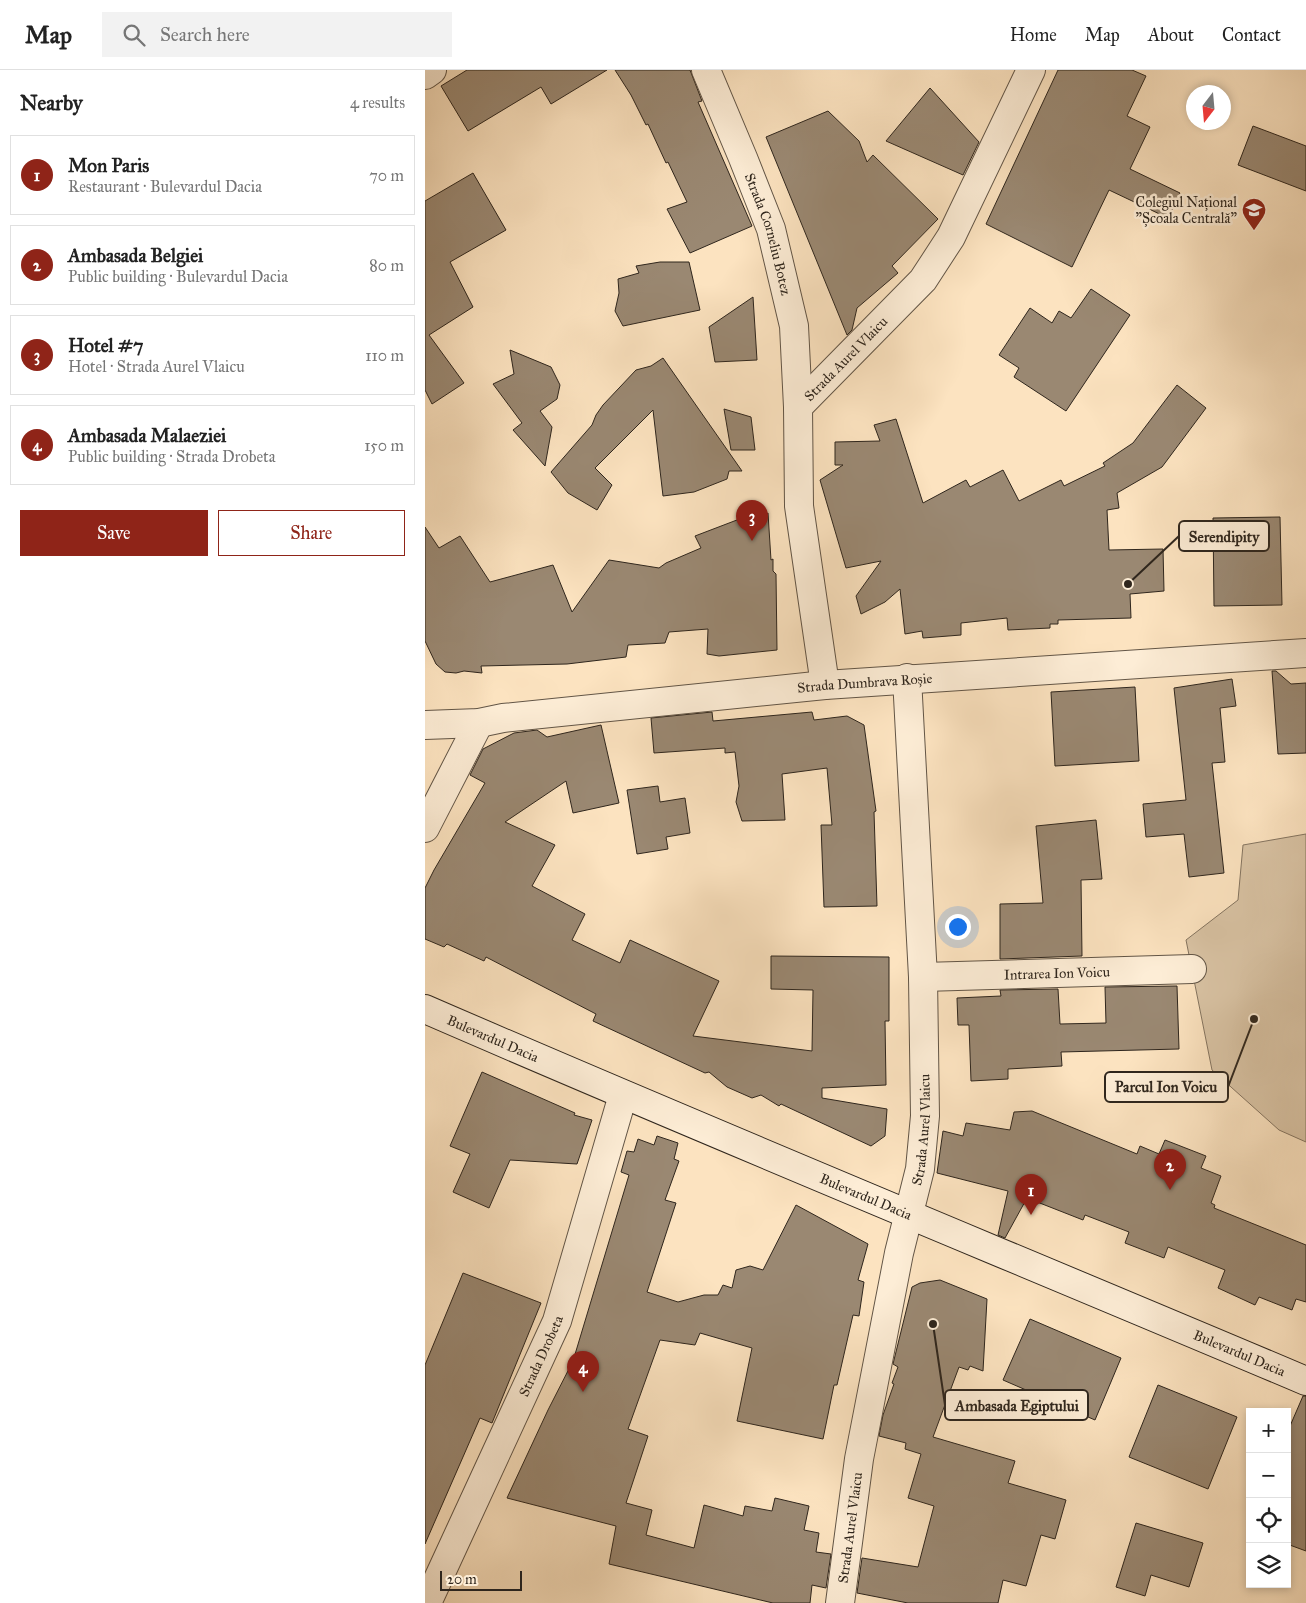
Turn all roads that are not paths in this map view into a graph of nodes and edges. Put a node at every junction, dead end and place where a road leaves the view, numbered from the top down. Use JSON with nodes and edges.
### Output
{"nodes":[{"id":1,"x":706,"y":70,"type":"edge"},
{"id":2,"x":1031,"y":70,"type":"edge"},
{"id":3,"x":798,"y":407,"type":"junction"},
{"id":4,"x":1306,"y":653,"type":"edge"},
{"id":5,"x":907,"y":678,"type":"junction"},
{"id":6,"x":825,"y":685,"type":"junction"},
{"id":7,"x":479,"y":723,"type":"junction"},
{"id":8,"x":425,"y":725,"type":"edge"},
{"id":9,"x":425,"y":828,"type":"edge"},
{"id":10,"x":1192,"y":969,"type":"dead end"},
{"id":11,"x":923,"y":977,"type":"junction"},
{"id":12,"x":425,"y":1009,"type":"edge"},
{"id":13,"x":623,"y":1095,"type":"junction"},
{"id":14,"x":909,"y":1214,"type":"junction"},
{"id":15,"x":1306,"y":1381,"type":"edge"},
{"id":16,"x":427,"y":1603,"type":"edge"},
{"id":17,"x":840,"y":1603,"type":"edge"}],
"edges":[{"from":1,"to":3,"type":"street","name":"Strada Corneliu Botez"},
{"from":2,"to":3,"type":"street","name":"Strada Aurel Vlaicu"},
{"from":3,"to":6,"type":"street","name":"Strada Aurel Vlaicu"},
{"from":4,"to":5,"type":"street","name":"Strada Dumbrava Roșie"},
{"from":5,"to":6,"type":"street","name":"Strada Dumbrava Roșie"},
{"from":5,"to":11,"type":"street","name":"Strada Aurel Vlaicu"},
{"from":6,"to":7,"type":"street","name":"Strada Dumbrava Roșie"},
{"from":7,"to":8,"type":"street","name":"Strada Dumbrava Roșie"},
{"from":7,"to":9,"type":"street"},
{"from":10,"to":11,"type":"street","name":"Intrarea Ion Voicu"},
{"from":11,"to":14,"type":"street","name":"Strada Aurel Vlaicu"},
{"from":12,"to":13,"type":"street","name":"Bulevardul Dacia"},
{"from":13,"to":14,"type":"street","name":"Bulevardul Dacia"},
{"from":13,"to":16,"type":"street","name":"Strada Drobeta"},
{"from":14,"to":15,"type":"street","name":"Bulevardul Dacia"},
{"from":14,"to":17,"type":"street","name":"Strada Aurel Vlaicu"}]}
